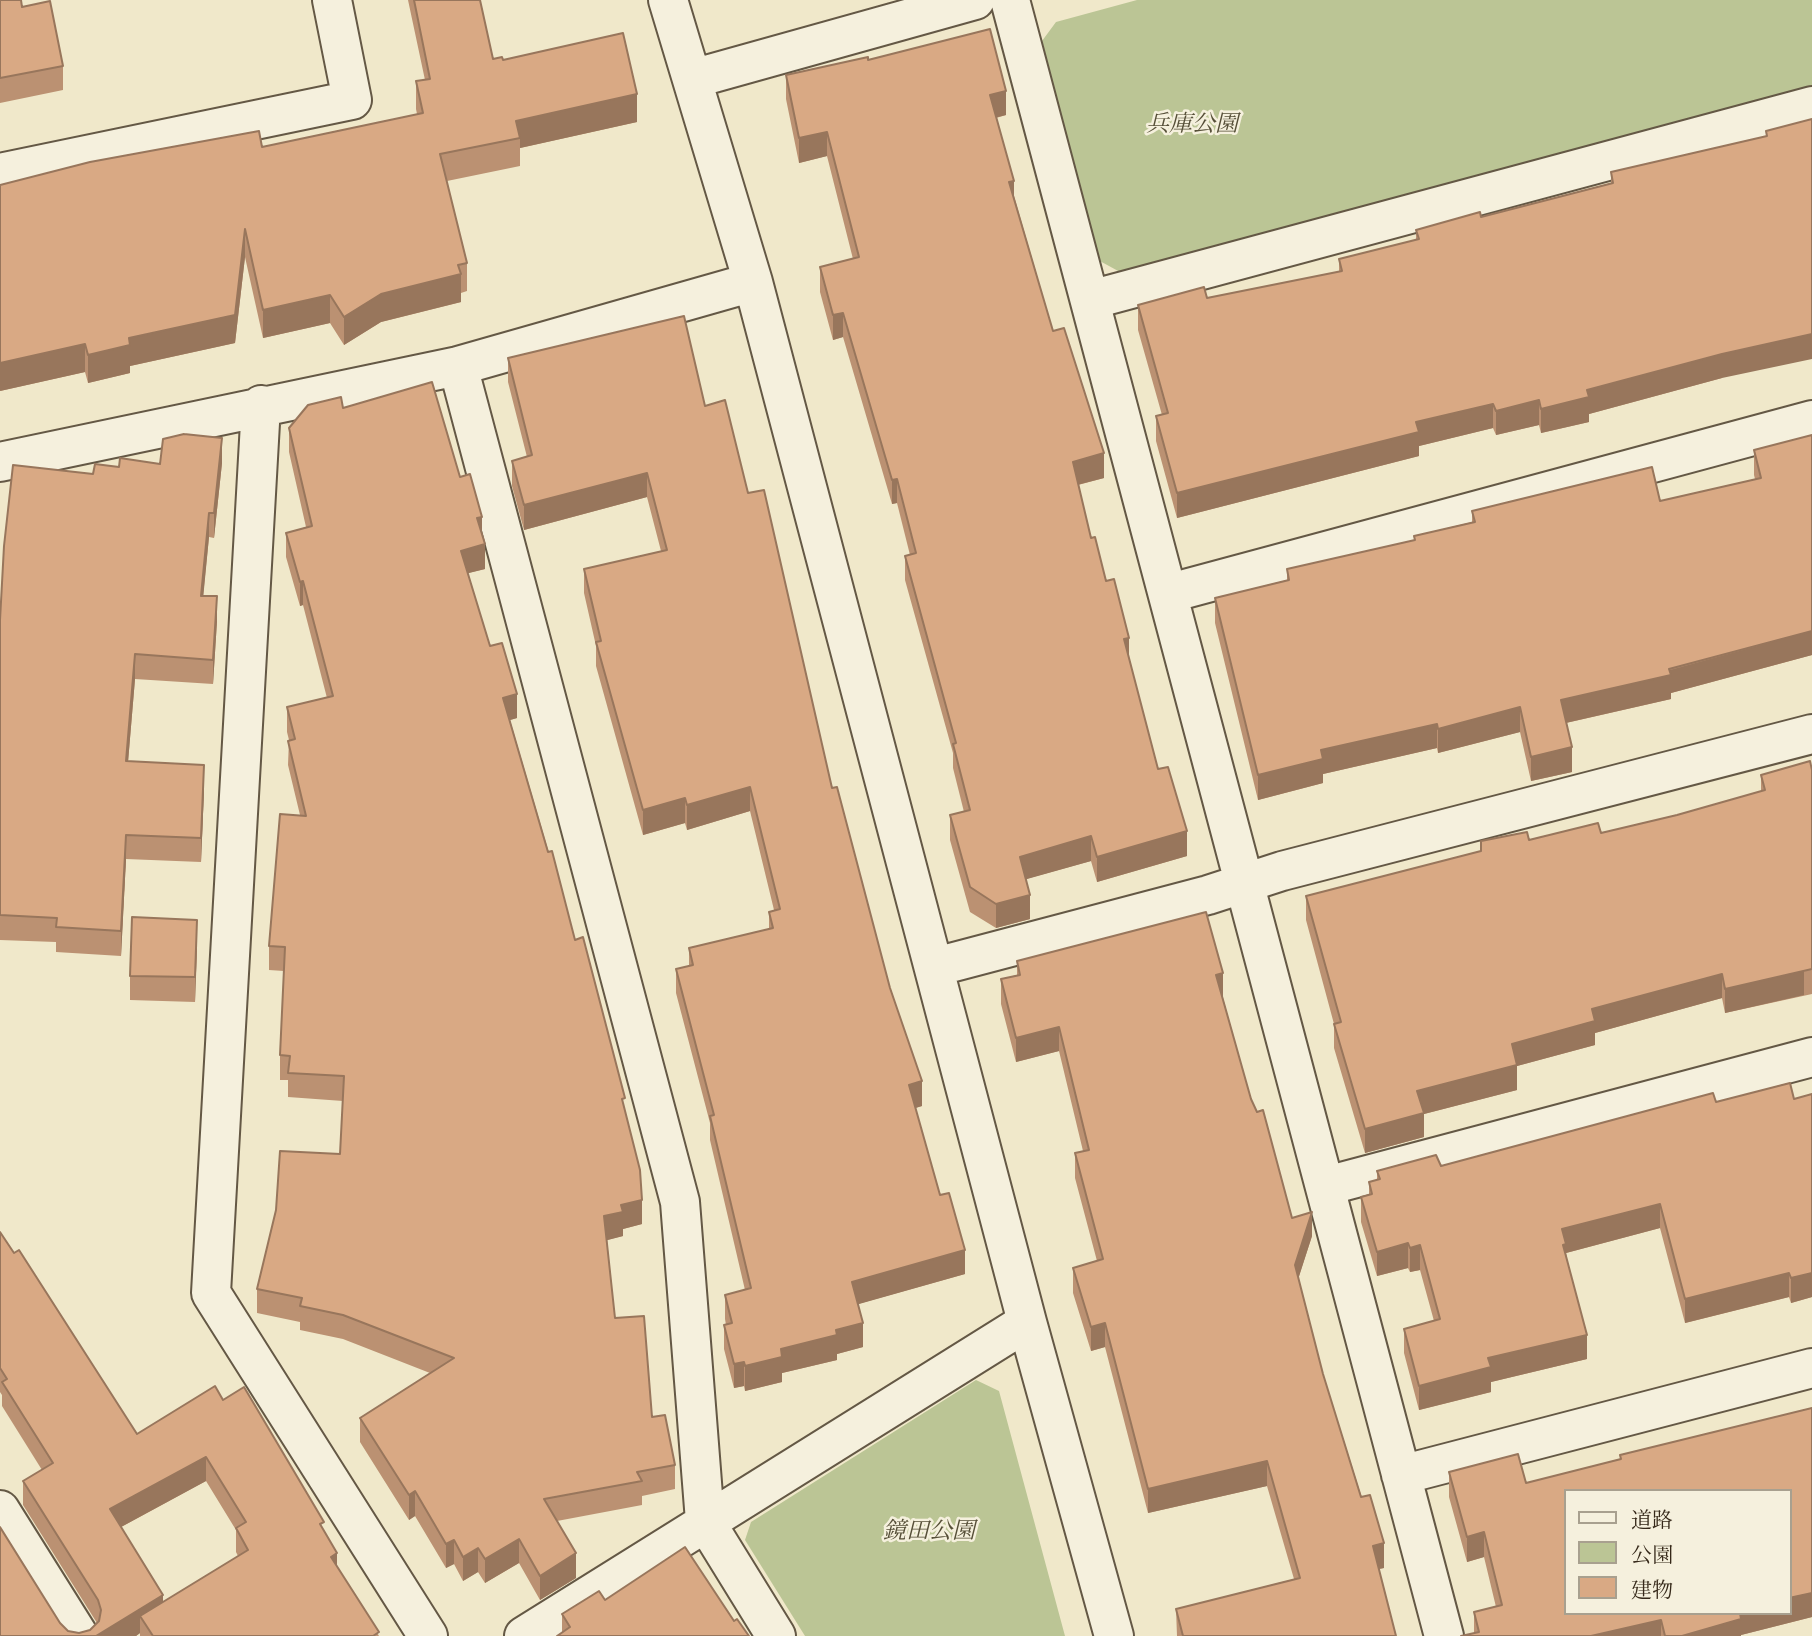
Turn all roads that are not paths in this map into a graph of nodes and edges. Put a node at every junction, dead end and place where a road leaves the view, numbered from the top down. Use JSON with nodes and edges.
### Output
{"nodes":[{"id":1,"x":332,"y":0,"type":"edge"},
{"id":2,"x":668,"y":0,"type":"edge"},
{"id":3,"x":975,"y":0,"type":"edge"},
{"id":4,"x":1010,"y":0,"type":"edge"},
{"id":5,"x":692,"y":79,"type":"junction"},
{"id":6,"x":1812,"y":106,"type":"edge"},
{"id":7,"x":0,"y":173,"type":"edge"},
{"id":8,"x":753,"y":282,"type":"junction"},
{"id":9,"x":1090,"y":300,"type":"junction"},
{"id":10,"x":458,"y":366,"type":"junction"},
{"id":11,"x":261,"y":405,"type":"junction"},
{"id":12,"x":1812,"y":420,"type":"edge"},
{"id":13,"x":0,"y":462,"type":"edge"},
{"id":14,"x":1170,"y":593,"type":"junction"},
{"id":15,"x":1812,"y":734,"type":"edge"},
{"id":16,"x":1244,"y":882,"type":"junction"},
{"id":17,"x":935,"y":967,"type":"junction"},
{"id":18,"x":1812,"y":1057,"type":"edge"},
{"id":19,"x":1326,"y":1186,"type":"junction"},
{"id":20,"x":1027,"y":1322,"type":"junction"},
{"id":21,"x":1812,"y":1368,"type":"edge"},
{"id":22,"x":1401,"y":1475,"type":"junction"},
{"id":23,"x":0,"y":1510,"type":"edge"},
{"id":24,"x":705,"y":1521,"type":"junction"},
{"id":25,"x":79,"y":1636,"type":"edge"},
{"id":26,"x":428,"y":1636,"type":"edge"},
{"id":27,"x":524,"y":1636,"type":"edge"},
{"id":28,"x":776,"y":1636,"type":"edge"},
{"id":29,"x":1114,"y":1636,"type":"edge"},
{"id":30,"x":1444,"y":1636,"type":"edge"}],
"edges":[{"from":1,"to":7,"type":"street"},
{"from":2,"to":5,"type":"street"},
{"from":3,"to":5,"type":"street"},
{"from":4,"to":9,"type":"street"},
{"from":5,"to":8,"type":"street"},
{"from":6,"to":9,"type":"street"},
{"from":8,"to":10,"type":"street"},
{"from":8,"to":17,"type":"street"},
{"from":9,"to":14,"type":"street"},
{"from":10,"to":11,"type":"street"},
{"from":10,"to":24,"type":"street"},
{"from":11,"to":13,"type":"street"},
{"from":11,"to":26,"type":"street"},
{"from":12,"to":14,"type":"street"},
{"from":14,"to":16,"type":"street"},
{"from":15,"to":16,"type":"street"},
{"from":16,"to":17,"type":"street"},
{"from":16,"to":19,"type":"street"},
{"from":17,"to":20,"type":"street"},
{"from":18,"to":19,"type":"street"},
{"from":19,"to":22,"type":"street"},
{"from":20,"to":24,"type":"street"},
{"from":20,"to":29,"type":"street"},
{"from":21,"to":22,"type":"street"},
{"from":22,"to":30,"type":"street"},
{"from":23,"to":25,"type":"street"},
{"from":24,"to":27,"type":"street"},
{"from":24,"to":28,"type":"street"}]}
